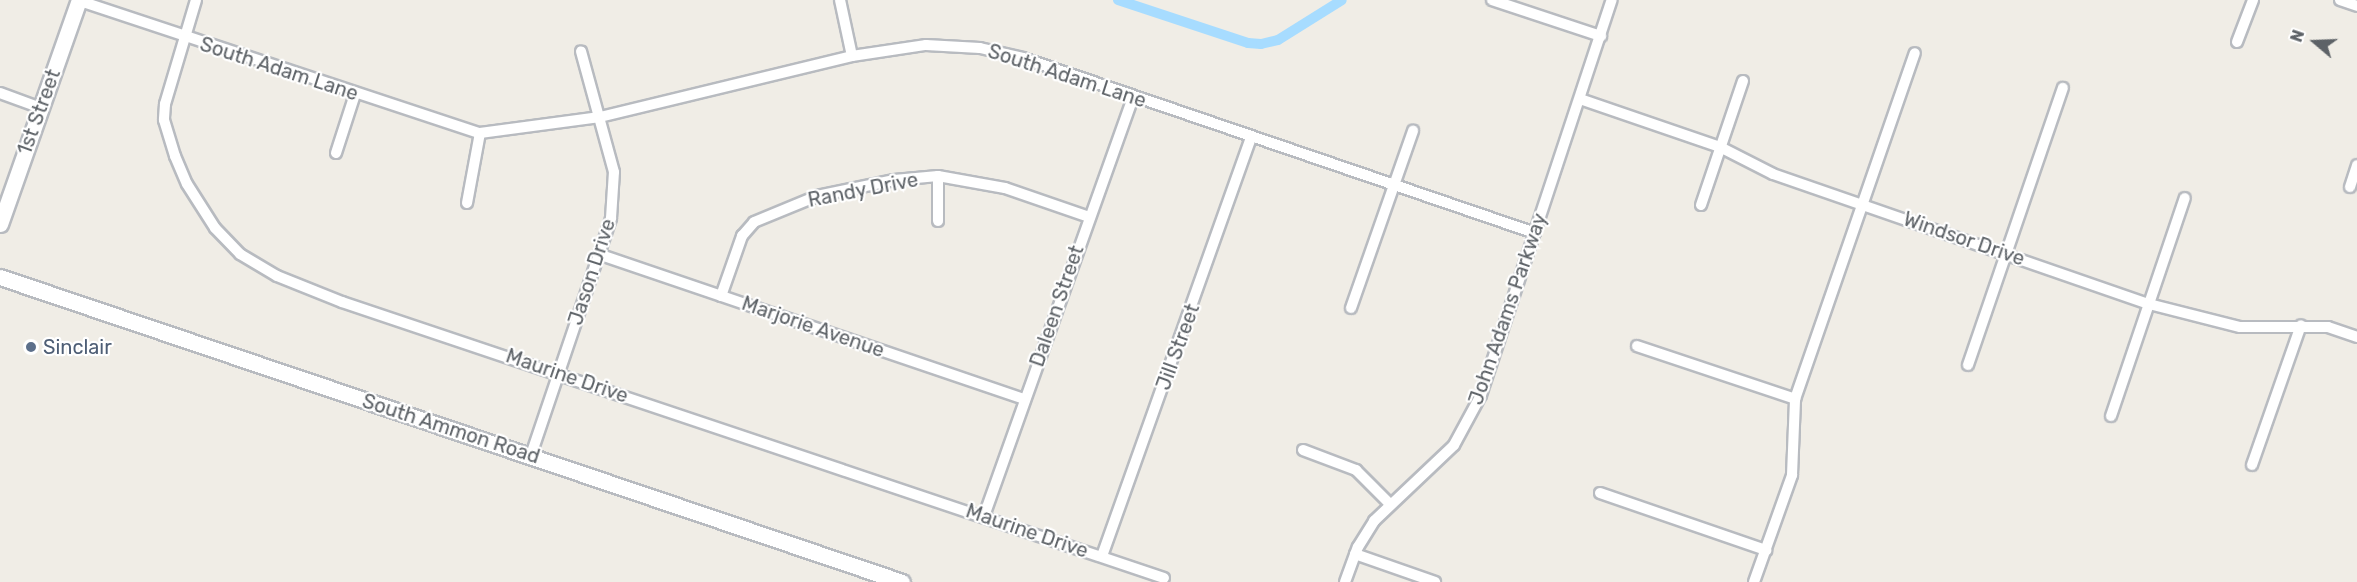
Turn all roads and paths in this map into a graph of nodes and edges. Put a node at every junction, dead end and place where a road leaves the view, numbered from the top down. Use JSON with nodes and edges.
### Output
{"nodes":[{"id":1,"x":78,"y":0,"type":"edge"},
{"id":2,"x":196,"y":0,"type":"edge"},
{"id":3,"x":840,"y":0,"type":"edge"},
{"id":4,"x":1492,"y":0,"type":"edge"},
{"id":5,"x":1612,"y":0,"type":"edge"},
{"id":6,"x":2253,"y":0,"type":"edge"},
{"id":7,"x":2340,"y":0,"type":"edge"},
{"id":8,"x":2357,"y":6,"type":"edge"},
{"id":9,"x":1601,"y":36,"type":"junction"},
{"id":10,"x":183,"y":37,"type":"junction"},
{"id":11,"x":2237,"y":42,"type":"dead end"},
{"id":12,"x":581,"y":51,"type":"dead end"},
{"id":13,"x":1916,"y":53,"type":"dead end"},
{"id":14,"x":852,"y":56,"type":"junction"},
{"id":15,"x":1743,"y":81,"type":"dead end"},
{"id":16,"x":2063,"y":88,"type":"dead end"},
{"id":17,"x":0,"y":93,"type":"edge"},
{"id":18,"x":355,"y":94,"type":"junction"},
{"id":19,"x":1133,"y":97,"type":"junction"},
{"id":20,"x":1580,"y":99,"type":"junction"},
{"id":21,"x":41,"y":108,"type":"junction"},
{"id":22,"x":600,"y":117,"type":"junction"},
{"id":23,"x":1413,"y":131,"type":"dead end"},
{"id":24,"x":480,"y":133,"type":"junction"},
{"id":25,"x":1251,"y":138,"type":"junction"},
{"id":26,"x":1720,"y":147,"type":"junction"},
{"id":27,"x":336,"y":153,"type":"dead end"},
{"id":28,"x":2357,"y":165,"type":"edge"},
{"id":29,"x":938,"y":176,"type":"junction"},
{"id":30,"x":1394,"y":185,"type":"junction"},
{"id":31,"x":2350,"y":187,"type":"dead end"},
{"id":32,"x":2185,"y":198,"type":"dead end"},
{"id":33,"x":467,"y":202,"type":"dead end"},
{"id":34,"x":1863,"y":204,"type":"junction"},
{"id":35,"x":1701,"y":205,"type":"dead end"},
{"id":36,"x":1089,"y":217,"type":"junction"},
{"id":37,"x":938,"y":221,"type":"dead end"},
{"id":38,"x":0,"y":224,"type":"edge"},
{"id":39,"x":1535,"y":232,"type":"junction"},
{"id":40,"x":2006,"y":253,"type":"junction"},
{"id":41,"x":601,"y":255,"type":"junction"},
{"id":42,"x":0,"y":277,"type":"edge"},
{"id":43,"x":721,"y":296,"type":"junction"},
{"id":44,"x":2149,"y":304,"type":"junction"},
{"id":45,"x":1352,"y":308,"type":"dead end"},
{"id":46,"x":2301,"y":325,"type":"junction"},
{"id":47,"x":2357,"y":337,"type":"edge"},
{"id":48,"x":1637,"y":346,"type":"dead end"},
{"id":49,"x":1968,"y":364,"type":"dead end"},
{"id":50,"x":558,"y":373,"type":"junction"},
{"id":51,"x":1024,"y":399,"type":"junction"},
{"id":52,"x":1795,"y":399,"type":"junction"},
{"id":53,"x":2111,"y":417,"type":"dead end"},
{"id":54,"x":1303,"y":450,"type":"dead end"},
{"id":55,"x":531,"y":455,"type":"junction"},
{"id":56,"x":2252,"y":465,"type":"dead end"},
{"id":57,"x":1600,"y":493,"type":"dead end"},
{"id":58,"x":1390,"y":504,"type":"junction"},
{"id":59,"x":984,"y":516,"type":"junction"},
{"id":60,"x":1766,"y":550,"type":"junction"},
{"id":61,"x":1355,"y":554,"type":"junction"},
{"id":62,"x":1102,"y":556,"type":"junction"},
{"id":63,"x":1164,"y":578,"type":"dead end"},
{"id":64,"x":902,"y":582,"type":"edge"},
{"id":65,"x":1345,"y":582,"type":"edge"},
{"id":66,"x":1435,"y":582,"type":"edge"},
{"id":67,"x":1754,"y":582,"type":"edge"}],
"edges":[{"from":1,"to":10,"type":"street","name":"South Adam Lane"},
{"from":1,"to":21,"type":"main road","name":"1st Street"},
{"from":2,"to":10,"type":"street","name":"Maurine Drive"},
{"from":3,"to":14,"type":"street"},
{"from":4,"to":9,"type":"street"},
{"from":5,"to":9,"type":"street","name":"John Adams Parkway"},
{"from":6,"to":11,"type":"street"},
{"from":7,"to":8,"type":"street"},
{"from":9,"to":20,"type":"street","name":"John Adams Parkway"},
{"from":10,"to":18,"type":"street","name":"South Adam Lane"},
{"from":10,"to":50,"type":"street","name":"Maurine Drive"},
{"from":12,"to":22,"type":"street","name":"Jason Drive"},
{"from":13,"to":34,"type":"street"},
{"from":14,"to":19,"type":"street","name":"South Adam Lane"},
{"from":14,"to":22,"type":"street","name":"South Adam Lane"},
{"from":15,"to":26,"type":"street"},
{"from":16,"to":40,"type":"street"},
{"from":17,"to":21,"type":"street"},
{"from":18,"to":24,"type":"street","name":"South Adam Lane"},
{"from":18,"to":27,"type":"street"},
{"from":19,"to":25,"type":"street","name":"South Adam Lane"},
{"from":19,"to":36,"type":"street","name":"Daleen Street"},
{"from":20,"to":26,"type":"street","name":"Windsor Drive"},
{"from":20,"to":39,"type":"street","name":"John Adams Parkway"},
{"from":21,"to":38,"type":"main road","name":"1st Street"},
{"from":22,"to":24,"type":"street","name":"South Adam Lane"},
{"from":22,"to":41,"type":"street","name":"Jason Drive"},
{"from":23,"to":30,"type":"street"},
{"from":24,"to":33,"type":"street"},
{"from":25,"to":30,"type":"street","name":"South Adam Lane"},
{"from":25,"to":62,"type":"street","name":"Jill Street"},
{"from":26,"to":34,"type":"street","name":"Windsor Drive"},
{"from":26,"to":35,"type":"street"},
{"from":28,"to":31,"type":"street"},
{"from":29,"to":36,"type":"street","name":"Randy Drive"},
{"from":29,"to":37,"type":"street"},
{"from":29,"to":43,"type":"street","name":"Randy Drive"},
{"from":30,"to":39,"type":"street","name":"South Adam Lane"},
{"from":30,"to":45,"type":"street"},
{"from":32,"to":44,"type":"street"},
{"from":34,"to":40,"type":"street","name":"Windsor Drive"},
{"from":34,"to":52,"type":"street"},
{"from":36,"to":51,"type":"street","name":"Daleen Street"},
{"from":39,"to":58,"type":"street","name":"John Adams Parkway"},
{"from":40,"to":44,"type":"street","name":"Windsor Drive"},
{"from":40,"to":49,"type":"street"},
{"from":41,"to":43,"type":"street","name":"Marjorie Avenue"},
{"from":41,"to":50,"type":"street","name":"Jason Drive"},
{"from":42,"to":55,"type":"main road","name":"South Ammon Road"},
{"from":43,"to":51,"type":"street","name":"Marjorie Avenue"},
{"from":44,"to":46,"type":"street","name":"Windsor Drive"},
{"from":44,"to":53,"type":"street"},
{"from":46,"to":47,"type":"street","name":"Windsor Drive"},
{"from":46,"to":56,"type":"street"},
{"from":48,"to":52,"type":"street"},
{"from":50,"to":55,"type":"street","name":"Jason Drive"},
{"from":50,"to":59,"type":"street","name":"Maurine Drive"},
{"from":51,"to":59,"type":"street","name":"Daleen Street"},
{"from":52,"to":60,"type":"street"},
{"from":54,"to":58,"type":"street"},
{"from":55,"to":64,"type":"main road","name":"South Ammon Road"},
{"from":57,"to":60,"type":"street"},
{"from":58,"to":61,"type":"street","name":"John Adams Parkway"},
{"from":59,"to":62,"type":"street","name":"Maurine Drive"},
{"from":60,"to":67,"type":"street"},
{"from":61,"to":65,"type":"street","name":"John Adams Parkway"},
{"from":61,"to":66,"type":"street"},
{"from":62,"to":63,"type":"street","name":"Maurine Drive"}]}
